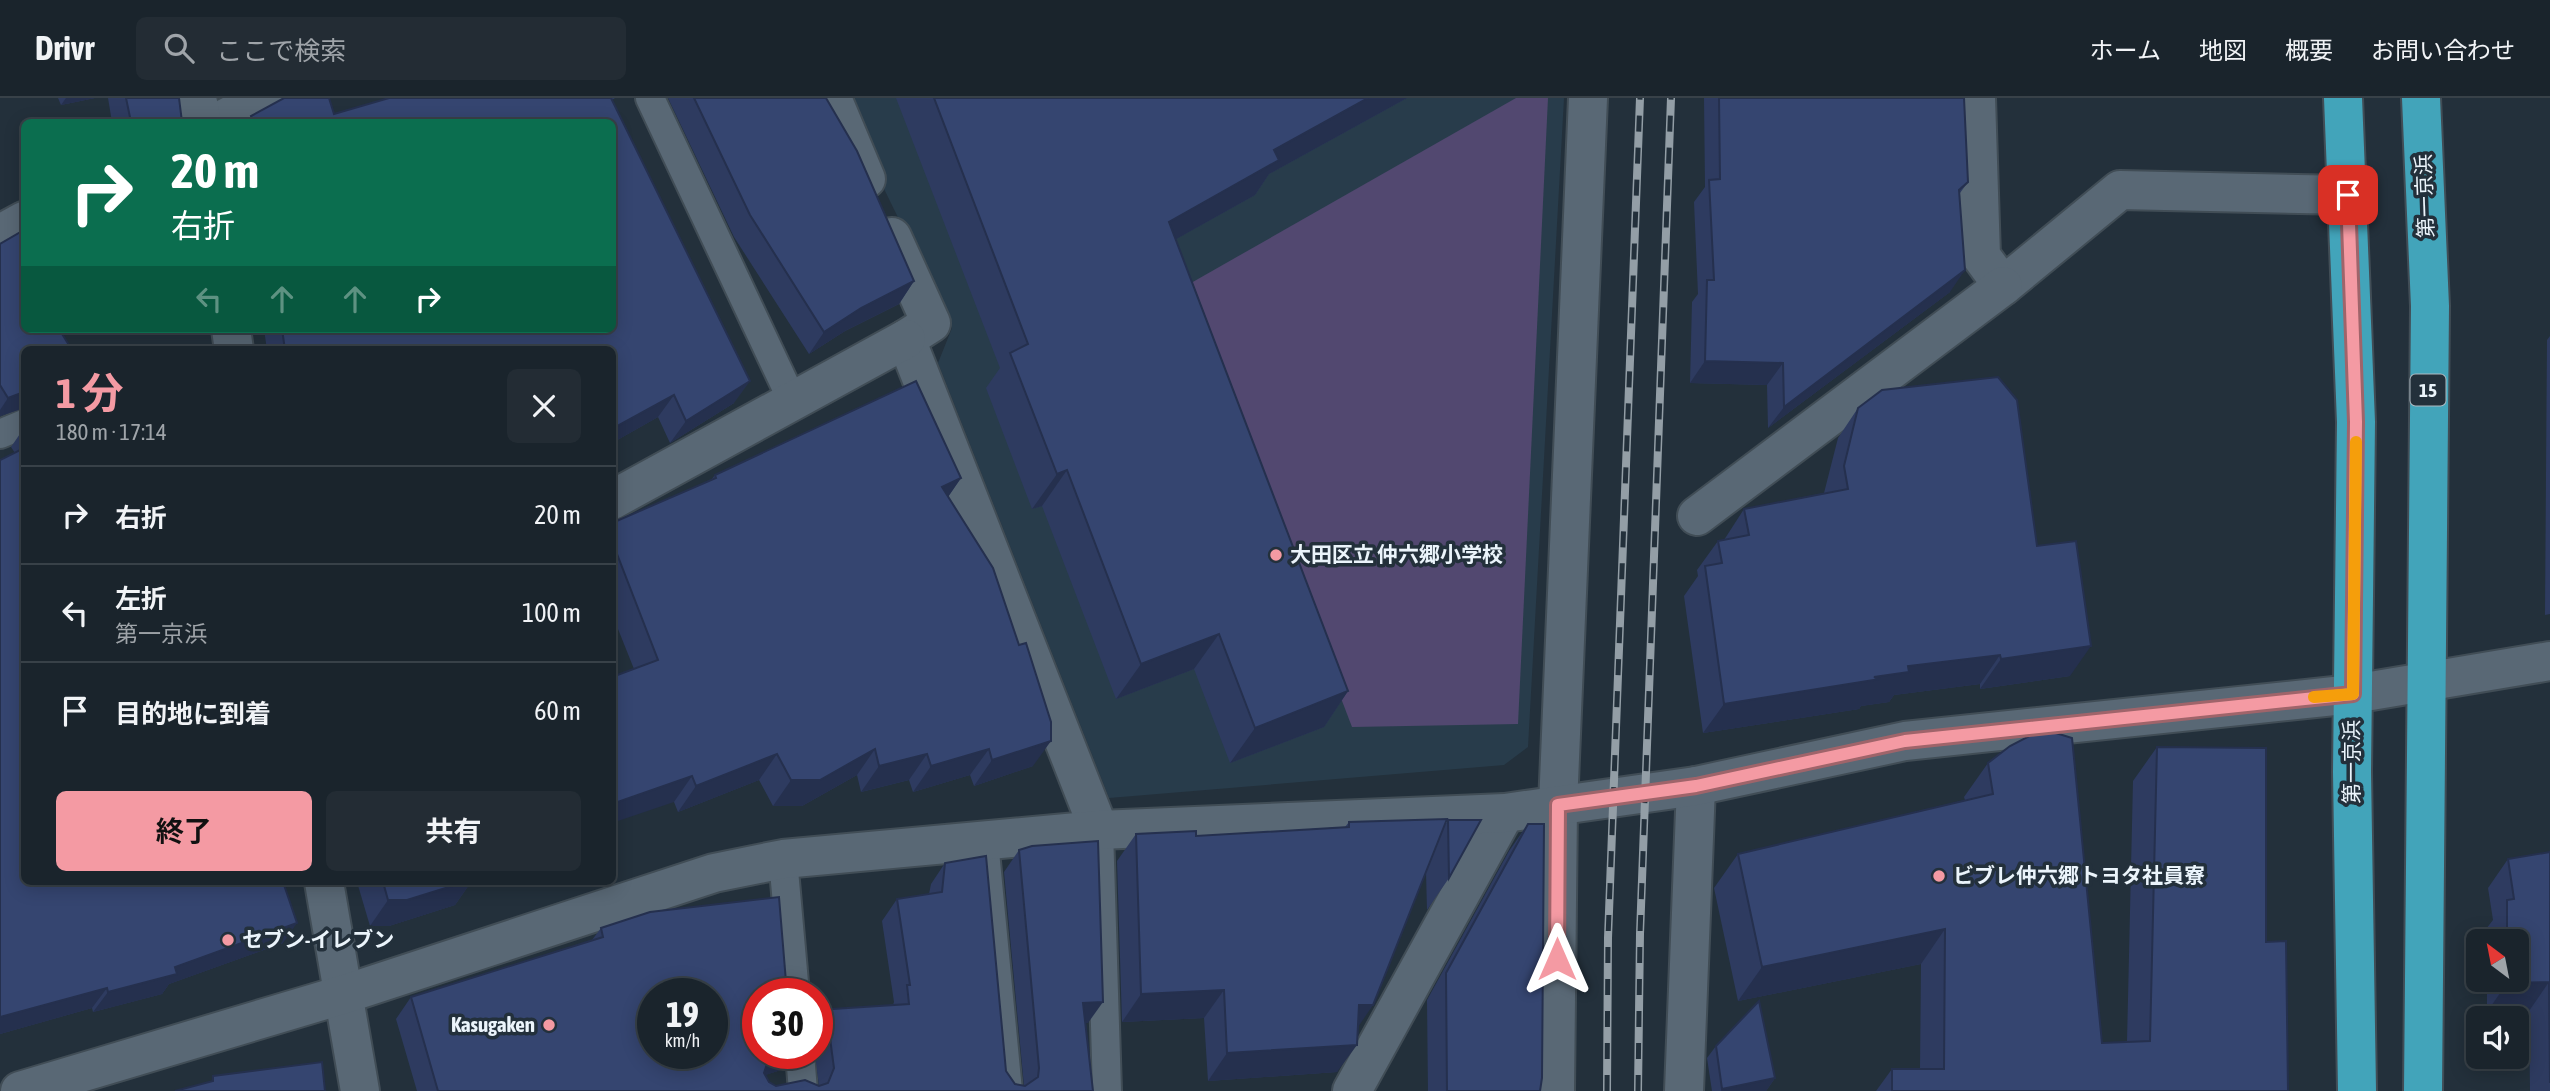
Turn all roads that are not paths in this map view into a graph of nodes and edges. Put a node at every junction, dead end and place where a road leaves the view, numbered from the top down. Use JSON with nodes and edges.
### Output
{"nodes":[{"id":1,"x":197,"y":98,"type":"edge"},
{"id":2,"x":264,"y":98,"type":"edge"},
{"id":3,"x":650,"y":98,"type":"edge"},
{"id":4,"x":832,"y":98,"type":"edge"},
{"id":5,"x":1588,"y":98,"type":"edge"},
{"id":6,"x":1976,"y":98,"type":"edge"},
{"id":7,"x":2343,"y":98,"type":"edge"},
{"id":8,"x":2421,"y":98,"type":"edge"},
{"id":9,"x":201,"y":119,"type":"edge"},
{"id":10,"x":224,"y":119,"type":"edge"},
{"id":11,"x":2348,"y":195,"type":"junction"},
{"id":12,"x":21,"y":223,"type":"edge"},
{"id":13,"x":0,"y":234,"type":"edge"},
{"id":14,"x":2003,"y":286,"type":"junction"},
{"id":15,"x":906,"y":339,"type":"junction"},
{"id":16,"x":793,"y":402,"type":"junction"},
{"id":17,"x":21,"y":425,"type":"edge"},
{"id":18,"x":0,"y":434,"type":"edge"},
{"id":19,"x":616,"y":498,"type":"edge"},
{"id":20,"x":1697,"y":516,"type":"dead end"},
{"id":21,"x":2550,"y":661,"type":"edge"},
{"id":22,"x":2424,"y":683,"type":"junction"},
{"id":23,"x":2353,"y":694,"type":"junction"},
{"id":24,"x":1696,"y":786,"type":"junction"},
{"id":25,"x":1558,"y":805,"type":"junction"},
{"id":26,"x":1505,"y":813,"type":"junction"},
{"id":27,"x":1099,"y":830,"type":"junction"},
{"id":28,"x":984,"y":841,"type":"junction"},
{"id":29,"x":783,"y":859,"type":"junction"},
{"id":30,"x":325,"y":885,"type":"edge"},
{"id":31,"x":794,"y":978,"type":"edge"},
{"id":32,"x":345,"y":994,"type":"junction"},
{"id":33,"x":20,"y":1091,"type":"edge"},
{"id":34,"x":360,"y":1091,"type":"edge"},
{"id":35,"x":1008,"y":1091,"type":"edge"},
{"id":36,"x":1107,"y":1091,"type":"edge"},
{"id":37,"x":1352,"y":1091,"type":"edge"},
{"id":38,"x":1555,"y":1091,"type":"edge"},
{"id":39,"x":1684,"y":1091,"type":"edge"},
{"id":40,"x":2357,"y":1091,"type":"edge"},
{"id":41,"x":2423,"y":1091,"type":"edge"}],
"edges":[{"from":1,"to":9,"type":"street"},
{"from":2,"to":10,"type":"street"},
{"from":3,"to":16,"type":"lane"},
{"from":4,"to":15,"type":"street"},
{"from":5,"to":25,"type":"street"},
{"from":6,"to":14,"type":"street"},
{"from":7,"to":11,"type":"highway","name":"第一京浜"},
{"from":8,"to":22,"type":"highway","name":"第一京浜","number":"15"},
{"from":11,"to":14,"type":"street"},
{"from":11,"to":23,"type":"highway","name":"第一京浜"},
{"from":12,"to":13,"type":"street"},
{"from":14,"to":20,"type":"street"},
{"from":15,"to":16,"type":"street"},
{"from":15,"to":27,"type":"street"},
{"from":16,"to":19,"type":"street"},
{"from":17,"to":18,"type":"lane"},
{"from":21,"to":22,"type":"street"},
{"from":22,"to":23,"type":"street"},
{"from":22,"to":41,"type":"highway","name":"第一京浜","number":"15"},
{"from":23,"to":24,"type":"street"},
{"from":23,"to":40,"type":"highway","name":"第一京浜"},
{"from":24,"to":25,"type":"street"},
{"from":24,"to":39,"type":"street"},
{"from":25,"to":26,"type":"street"},
{"from":25,"to":38,"type":"street"},
{"from":26,"to":27,"type":"street"},
{"from":26,"to":37,"type":"street"},
{"from":27,"to":28,"type":"street"},
{"from":27,"to":36,"type":"lane"},
{"from":28,"to":29,"type":"street"},
{"from":28,"to":35,"type":"lane"},
{"from":29,"to":31,"type":"lane"},
{"from":29,"to":32,"type":"street"},
{"from":30,"to":32,"type":"street"},
{"from":32,"to":33,"type":"street"},
{"from":32,"to":34,"type":"street"}]}
